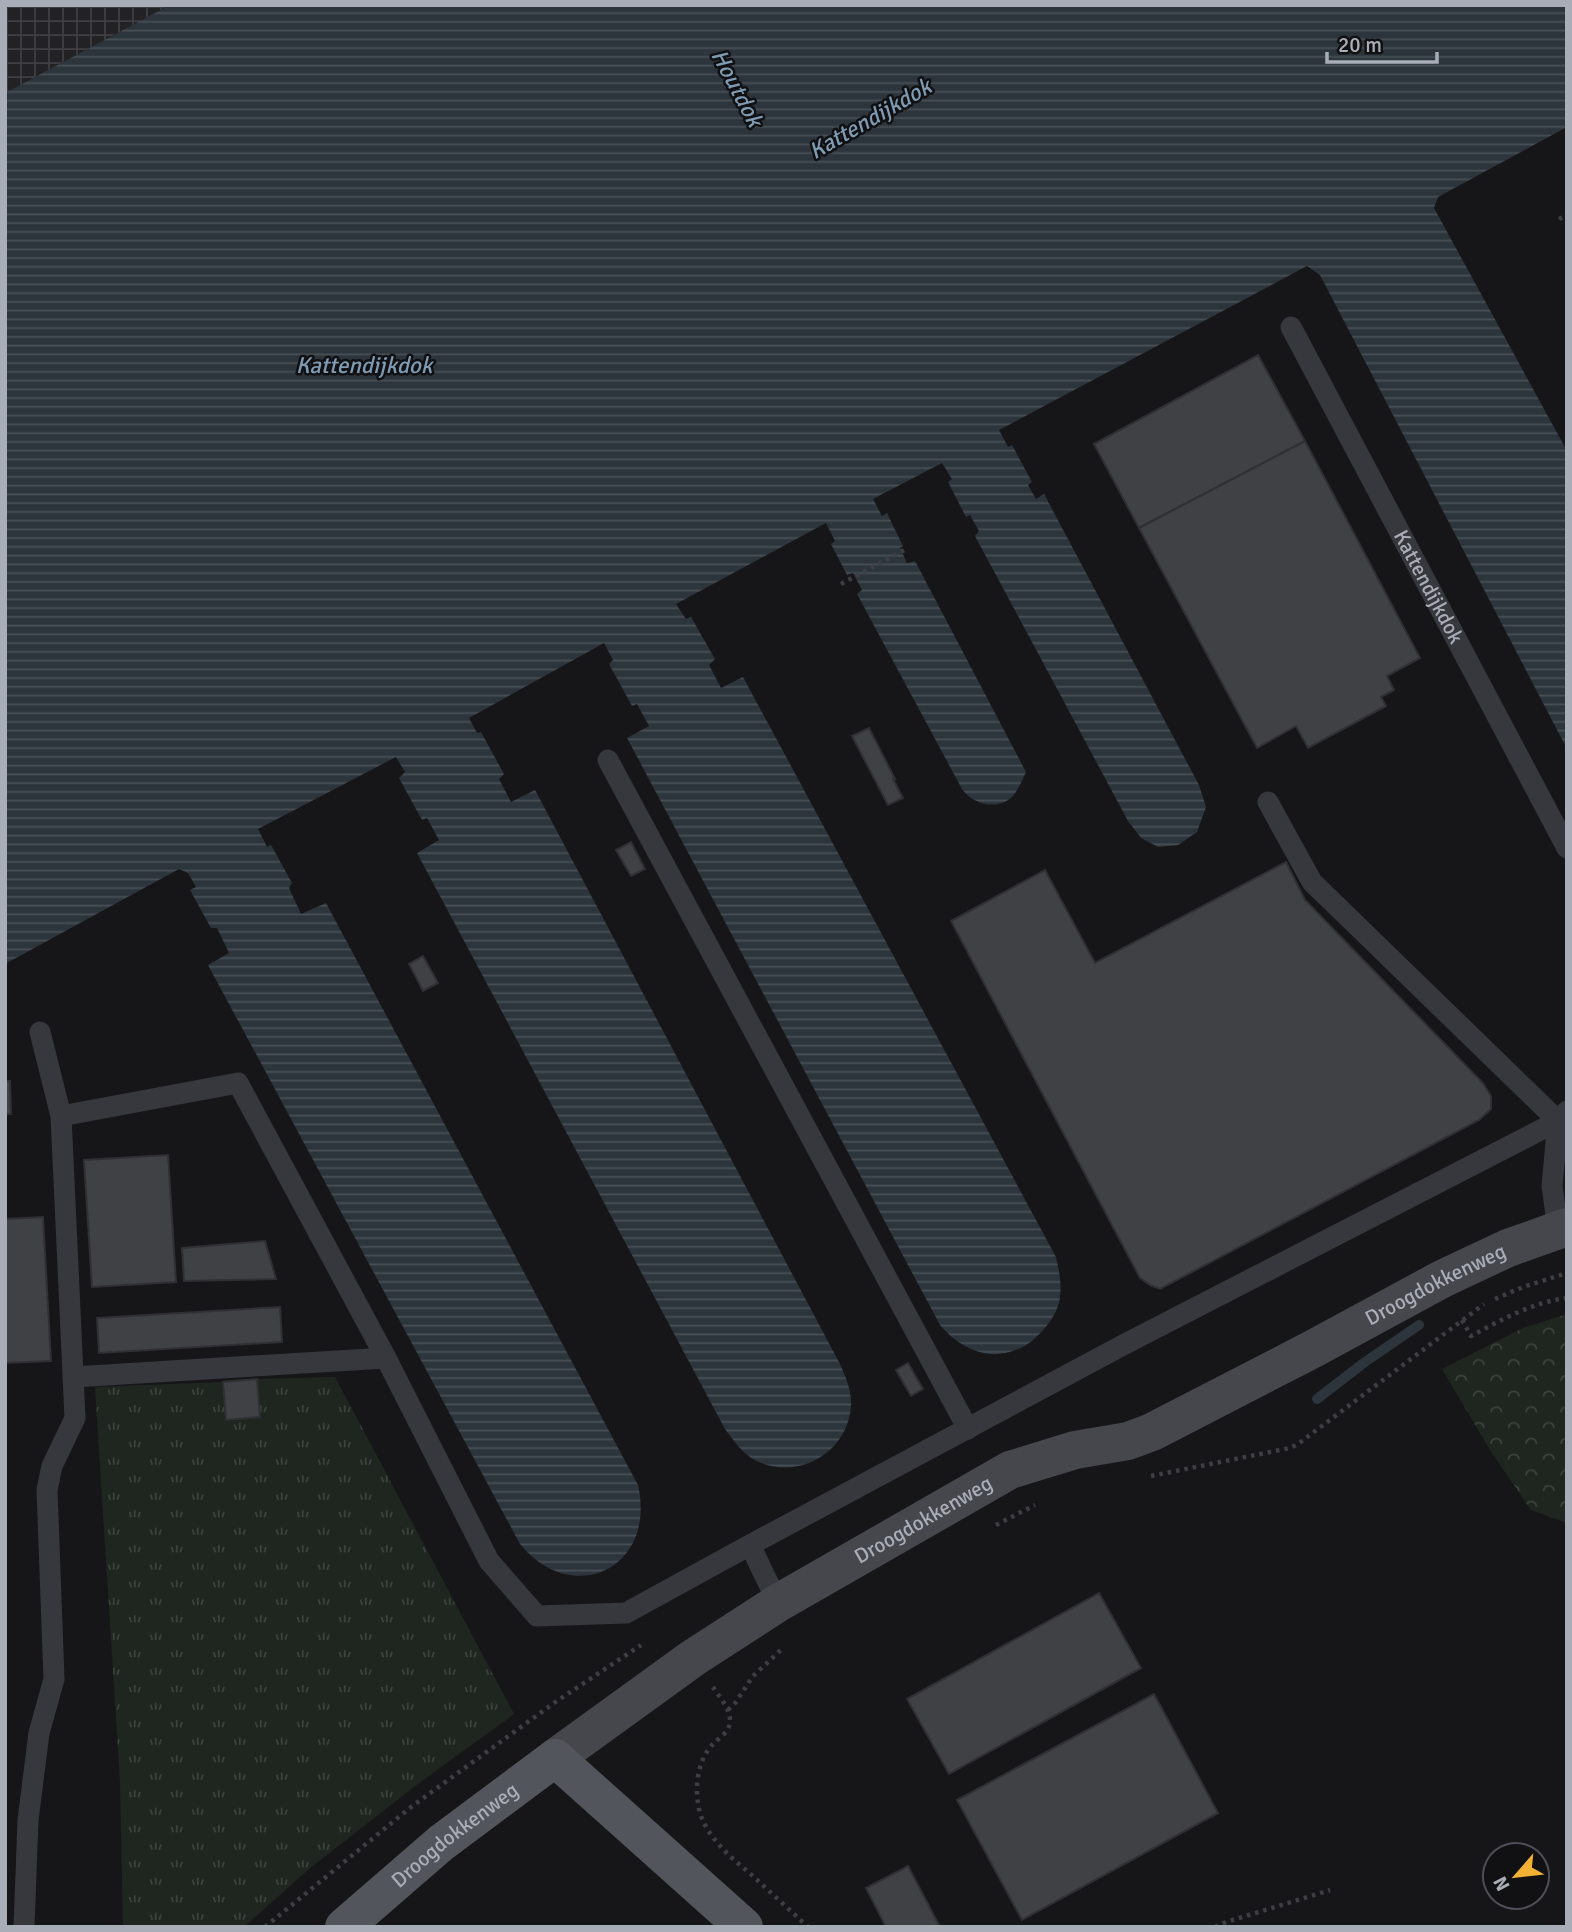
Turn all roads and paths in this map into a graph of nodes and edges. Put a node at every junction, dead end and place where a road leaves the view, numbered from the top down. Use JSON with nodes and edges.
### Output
{"nodes":[{"id":1,"x":1567,"y":215,"type":"edge"},
{"id":2,"x":1559,"y":219,"type":"dead end"},
{"id":3,"x":1291,"y":327,"type":"dead end"},
{"id":4,"x":908,"y":548,"type":"dead end"},
{"id":5,"x":841,"y":584,"type":"dead end"},
{"id":6,"x":608,"y":760,"type":"dead end"},
{"id":7,"x":1268,"y":802,"type":"dead end"},
{"id":8,"x":1567,"y":848,"type":"edge"},
{"id":9,"x":40,"y":1032,"type":"dead end"},
{"id":10,"x":61,"y":1116,"type":"junction"},
{"id":11,"x":1562,"y":1116,"type":"edge"},
{"id":12,"x":1562,"y":1228,"type":"edge"},
{"id":13,"x":1567,"y":1273,"type":"edge"},
{"id":14,"x":1567,"y":1298,"type":"edge"},
{"id":15,"x":1462,"y":1320,"type":"junction"},
{"id":16,"x":386,"y":1358,"type":"junction"},
{"id":17,"x":72,"y":1377,"type":"junction"},
{"id":18,"x":968,"y":1429,"type":"junction"},
{"id":19,"x":1143,"y":1477,"type":"dead end"},
{"id":20,"x":1040,"y":1502,"type":"dead end"},
{"id":21,"x":994,"y":1526,"type":"dead end"},
{"id":22,"x":750,"y":1545,"type":"junction"},
{"id":23,"x":778,"y":1603,"type":"junction"},
{"id":24,"x":651,"y":1638,"type":"dead end"},
{"id":25,"x":791,"y":1641,"type":"dead end"},
{"id":26,"x":555,"y":1758,"type":"junction"},
{"id":27,"x":1330,"y":1890,"type":"dead end"},
{"id":28,"x":24,"y":1927,"type":"edge"},
{"id":29,"x":265,"y":1927,"type":"edge"},
{"id":30,"x":344,"y":1927,"type":"edge"},
{"id":31,"x":744,"y":1927,"type":"edge"},
{"id":32,"x":808,"y":1927,"type":"edge"},
{"id":33,"x":1215,"y":1927,"type":"edge"}],
"edges":[{"from":1,"to":2,"type":"path"},
{"from":3,"to":8,"type":"lane","name":"Kattendijkdok"},
{"from":4,"to":5,"type":"path"},
{"from":6,"to":18,"type":"lane"},
{"from":7,"to":11,"type":"lane"},
{"from":9,"to":10,"type":"lane"},
{"from":10,"to":16,"type":"lane"},
{"from":10,"to":17,"type":"lane"},
{"from":11,"to":12,"type":"lane"},
{"from":11,"to":18,"type":"lane"},
{"from":12,"to":23,"type":"street","name":"Droogdokkenweg"},
{"from":13,"to":15,"type":"path"},
{"from":14,"to":15,"type":"path"},
{"from":15,"to":19,"type":"path"},
{"from":16,"to":17,"type":"lane"},
{"from":16,"to":22,"type":"lane"},
{"from":17,"to":28,"type":"lane"},
{"from":18,"to":22,"type":"lane"},
{"from":20,"to":21,"type":"path"},
{"from":22,"to":23,"type":"lane"},
{"from":23,"to":26,"type":"street","name":"Droogdokkenweg"},
{"from":24,"to":29,"type":"path"},
{"from":25,"to":32,"type":"path"},
{"from":26,"to":30,"type":"main road","name":"Droogdokkenweg"},
{"from":26,"to":31,"type":"main road"},
{"from":27,"to":33,"type":"path"}]}
